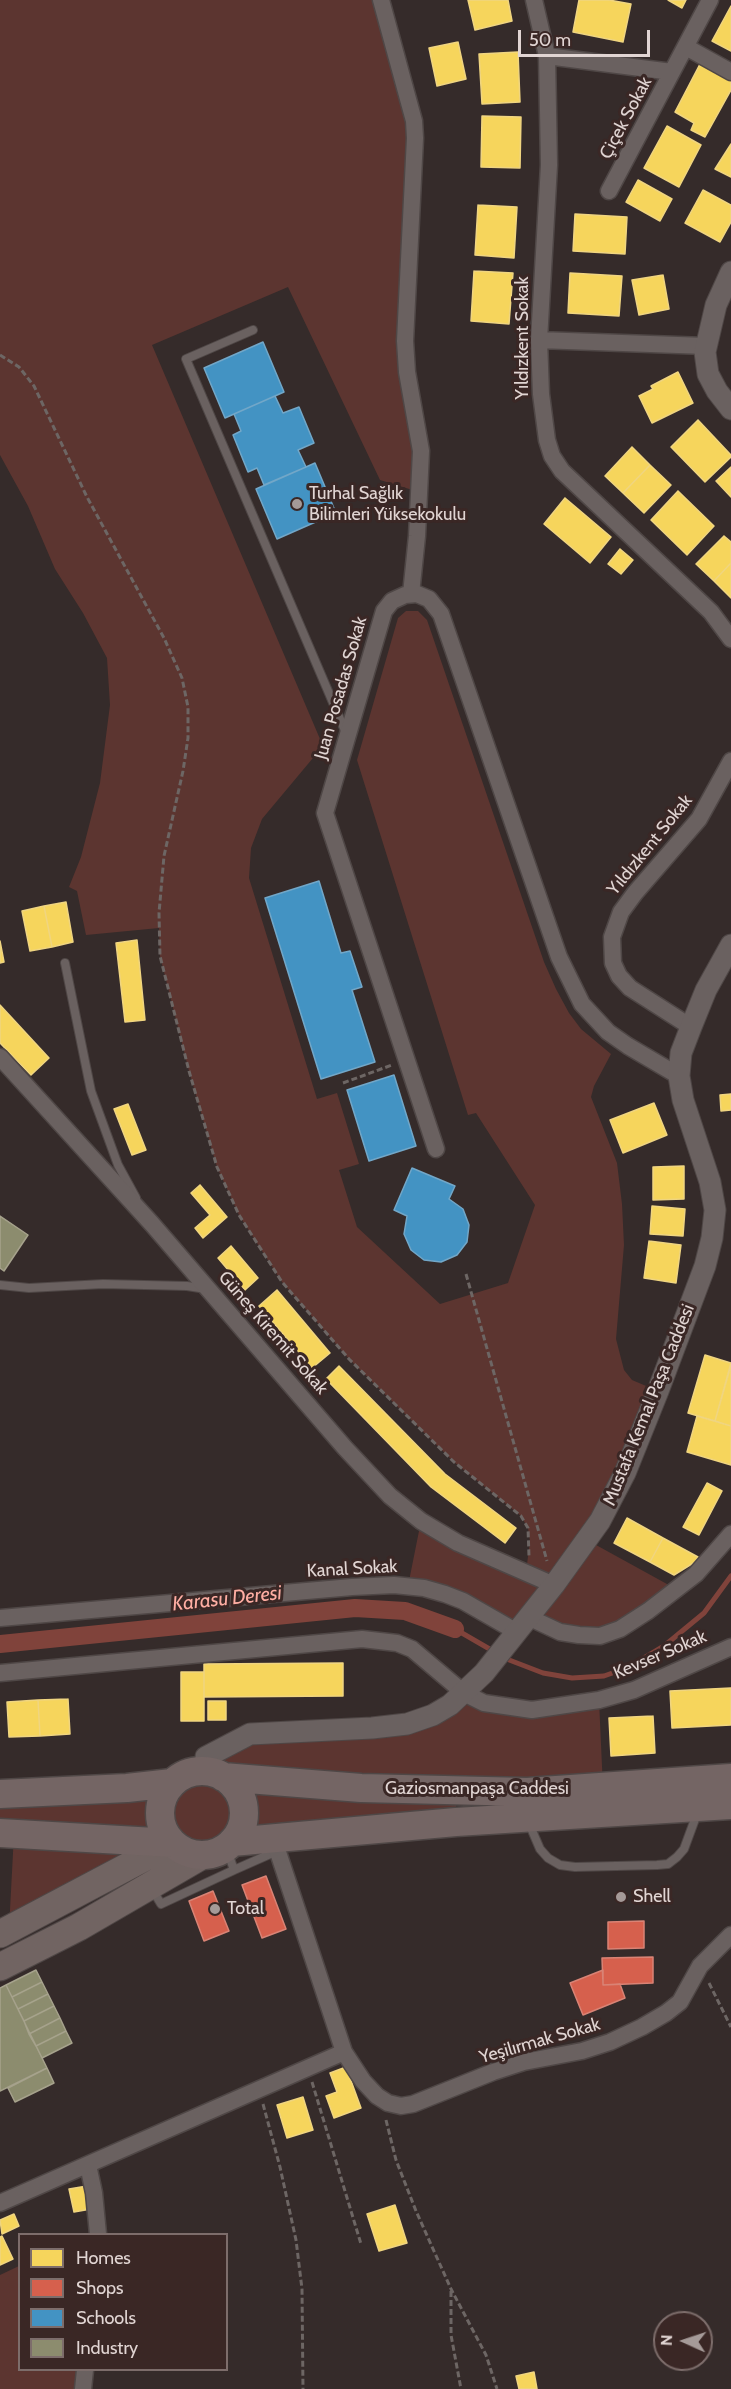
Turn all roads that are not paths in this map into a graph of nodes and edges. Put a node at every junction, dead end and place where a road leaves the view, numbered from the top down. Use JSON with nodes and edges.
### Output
{"nodes":[{"id":1,"x":381,"y":0,"type":"edge"},
{"id":2,"x":534,"y":0,"type":"edge"},
{"id":3,"x":710,"y":0,"type":"edge"},
{"id":4,"x":686,"y":47,"type":"junction"},
{"id":5,"x":547,"y":56,"type":"junction"},
{"id":6,"x":672,"y":72,"type":"junction"},
{"id":7,"x":731,"y":72,"type":"edge"},
{"id":8,"x":609,"y":191,"type":"dead end"},
{"id":9,"x":731,"y":272,"type":"edge"},
{"id":10,"x":726,"y":292,"type":"edge"},
{"id":11,"x":253,"y":330,"type":"dead end"},
{"id":12,"x":539,"y":340,"type":"junction"},
{"id":13,"x":706,"y":346,"type":"junction"},
{"id":14,"x":731,"y":409,"type":"edge"},
{"id":15,"x":411,"y":594,"type":"junction"},
{"id":16,"x":731,"y":639,"type":"edge"},
{"id":17,"x":347,"y":736,"type":"junction"},
{"id":18,"x":731,"y":761,"type":"edge"},
{"id":19,"x":731,"y":945,"type":"edge"},
{"id":20,"x":65,"y":963,"type":"dead end"},
{"id":21,"x":691,"y":1027,"type":"junction"},
{"id":22,"x":0,"y":1057,"type":"edge"},
{"id":23,"x":679,"y":1076,"type":"junction"},
{"id":24,"x":436,"y":1149,"type":"dead end"},
{"id":25,"x":152,"y":1224,"type":"junction"},
{"id":26,"x":0,"y":1285,"type":"edge"},
{"id":27,"x":209,"y":1289,"type":"junction"},
{"id":28,"x":731,"y":1534,"type":"edge"},
{"id":29,"x":554,"y":1585,"type":"junction"},
{"id":30,"x":0,"y":1618,"type":"edge"},
{"id":31,"x":518,"y":1630,"type":"junction"},
{"id":32,"x":731,"y":1647,"type":"edge"},
{"id":33,"x":0,"y":1672,"type":"edge"},
{"id":34,"x":464,"y":1693,"type":"junction"},
{"id":35,"x":215,"y":1774,"type":"junction"},
{"id":36,"x":731,"y":1778,"type":"edge"},
{"id":37,"x":172,"y":1783,"type":"junction"},
{"id":38,"x":0,"y":1794,"type":"edge"},
{"id":39,"x":731,"y":1806,"type":"edge"},
{"id":40,"x":699,"y":1807,"type":"junction"},
{"id":41,"x":526,"y":1818,"type":"junction"},
{"id":42,"x":0,"y":1833,"type":"edge"},
{"id":43,"x":172,"y":1843,"type":"junction"},
{"id":44,"x":275,"y":1844,"type":"junction"},
{"id":45,"x":224,"y":1854,"type":"junction"},
{"id":46,"x":0,"y":1934,"type":"edge"},
{"id":47,"x":731,"y":1935,"type":"edge"},
{"id":48,"x":0,"y":1967,"type":"edge"},
{"id":49,"x":344,"y":2052,"type":"junction"},
{"id":50,"x":88,"y":2165,"type":"junction"},
{"id":51,"x":0,"y":2203,"type":"edge"},
{"id":52,"x":98,"y":2233,"type":"edge"},
{"id":53,"x":85,"y":2371,"type":"edge"},
{"id":54,"x":83,"y":2389,"type":"edge"}],
"edges":[{"from":1,"to":15,"type":"street"},
{"from":2,"to":5,"type":"street","name":"Yıldızkent Sokak"},
{"from":3,"to":4,"type":"street","name":"Çiçek Sokak"},
{"from":4,"to":6,"type":"street","name":"Çiçek Sokak"},
{"from":4,"to":7,"type":"street"},
{"from":5,"to":6,"type":"street"},
{"from":5,"to":12,"type":"street","name":"Yıldızkent Sokak"},
{"from":6,"to":8,"type":"street","name":"Çiçek Sokak"},
{"from":9,"to":10,"type":"street"},
{"from":10,"to":13,"type":"street"},
{"from":11,"to":17,"type":"lane"},
{"from":12,"to":13,"type":"street"},
{"from":12,"to":16,"type":"street","name":"Yıldızkent Sokak"},
{"from":13,"to":14,"type":"street"},
{"from":15,"to":17,"type":"street","name":"Juan Posadas Sokak"},
{"from":15,"to":23,"type":"street"},
{"from":17,"to":24,"type":"street","name":"Juan Posadas Sokak"},
{"from":18,"to":21,"type":"street","name":"Yıldızkent Sokak"},
{"from":19,"to":21,"type":"street","name":"Mustafa Kemal Paşa Caddesi"},
{"from":20,"to":25,"type":"lane"},
{"from":21,"to":23,"type":"street","name":"Mustafa Kemal Paşa Caddesi"},
{"from":22,"to":25,"type":"street","name":"Güneş Kiremit Sokak"},
{"from":23,"to":29,"type":"street","name":"Mustafa Kemal Paşa Caddesi"},
{"from":25,"to":27,"type":"street","name":"Güneş Kiremit Sokak"},
{"from":26,"to":27,"type":"lane"},
{"from":27,"to":29,"type":"street","name":"Güneş Kiremit Sokak"},
{"from":28,"to":31,"type":"street","name":"Kanal Sokak"},
{"from":29,"to":31,"type":"street","name":"Mustafa Kemal Paşa Caddesi"},
{"from":30,"to":31,"type":"street","name":"Kanal Sokak"},
{"from":31,"to":34,"type":"street","name":"Mustafa Kemal Paşa Caddesi"},
{"from":32,"to":34,"type":"street","name":"Kevser Sokak"},
{"from":33,"to":34,"type":"street","name":"Kevser Sokak"},
{"from":34,"to":35,"type":"street","name":"Mustafa Kemal Paşa Caddesi"},
{"from":35,"to":36,"type":"highway","name":"Gaziosmanpaşa Caddesi"},
{"from":35,"to":37,"type":"highway","name":"Gaziosmanpaşa Caddesi"},
{"from":35,"to":45,"type":"highway"},
{"from":37,"to":38,"type":"highway","name":"Gaziosmanpaşa Caddesi"},
{"from":37,"to":43,"type":"highway"},
{"from":39,"to":40,"type":"highway","name":"Gaziosmanpaşa Caddesi"},
{"from":40,"to":41,"type":"highway","name":"Gaziosmanpaşa Caddesi"},
{"from":40,"to":41,"type":"lane"},
{"from":41,"to":44,"type":"highway","name":"Gaziosmanpaşa Caddesi"},
{"from":42,"to":43,"type":"highway","name":"Gaziosmanpaşa Caddesi"},
{"from":43,"to":45,"type":"highway","name":"Gaziosmanpaşa Caddesi"},
{"from":43,"to":46,"type":"main road"},
{"from":44,"to":45,"type":"highway","name":"Gaziosmanpaşa Caddesi"},
{"from":44,"to":49,"type":"street"},
{"from":45,"to":48,"type":"main road","name":"Gaziosmanpaşa Caddesi"},
{"from":47,"to":49,"type":"street","name":"Yeşilırmak Sokak"},
{"from":49,"to":50,"type":"street"},
{"from":50,"to":51,"type":"street"},
{"from":50,"to":52,"type":"street"},
{"from":53,"to":54,"type":"street"}]}
